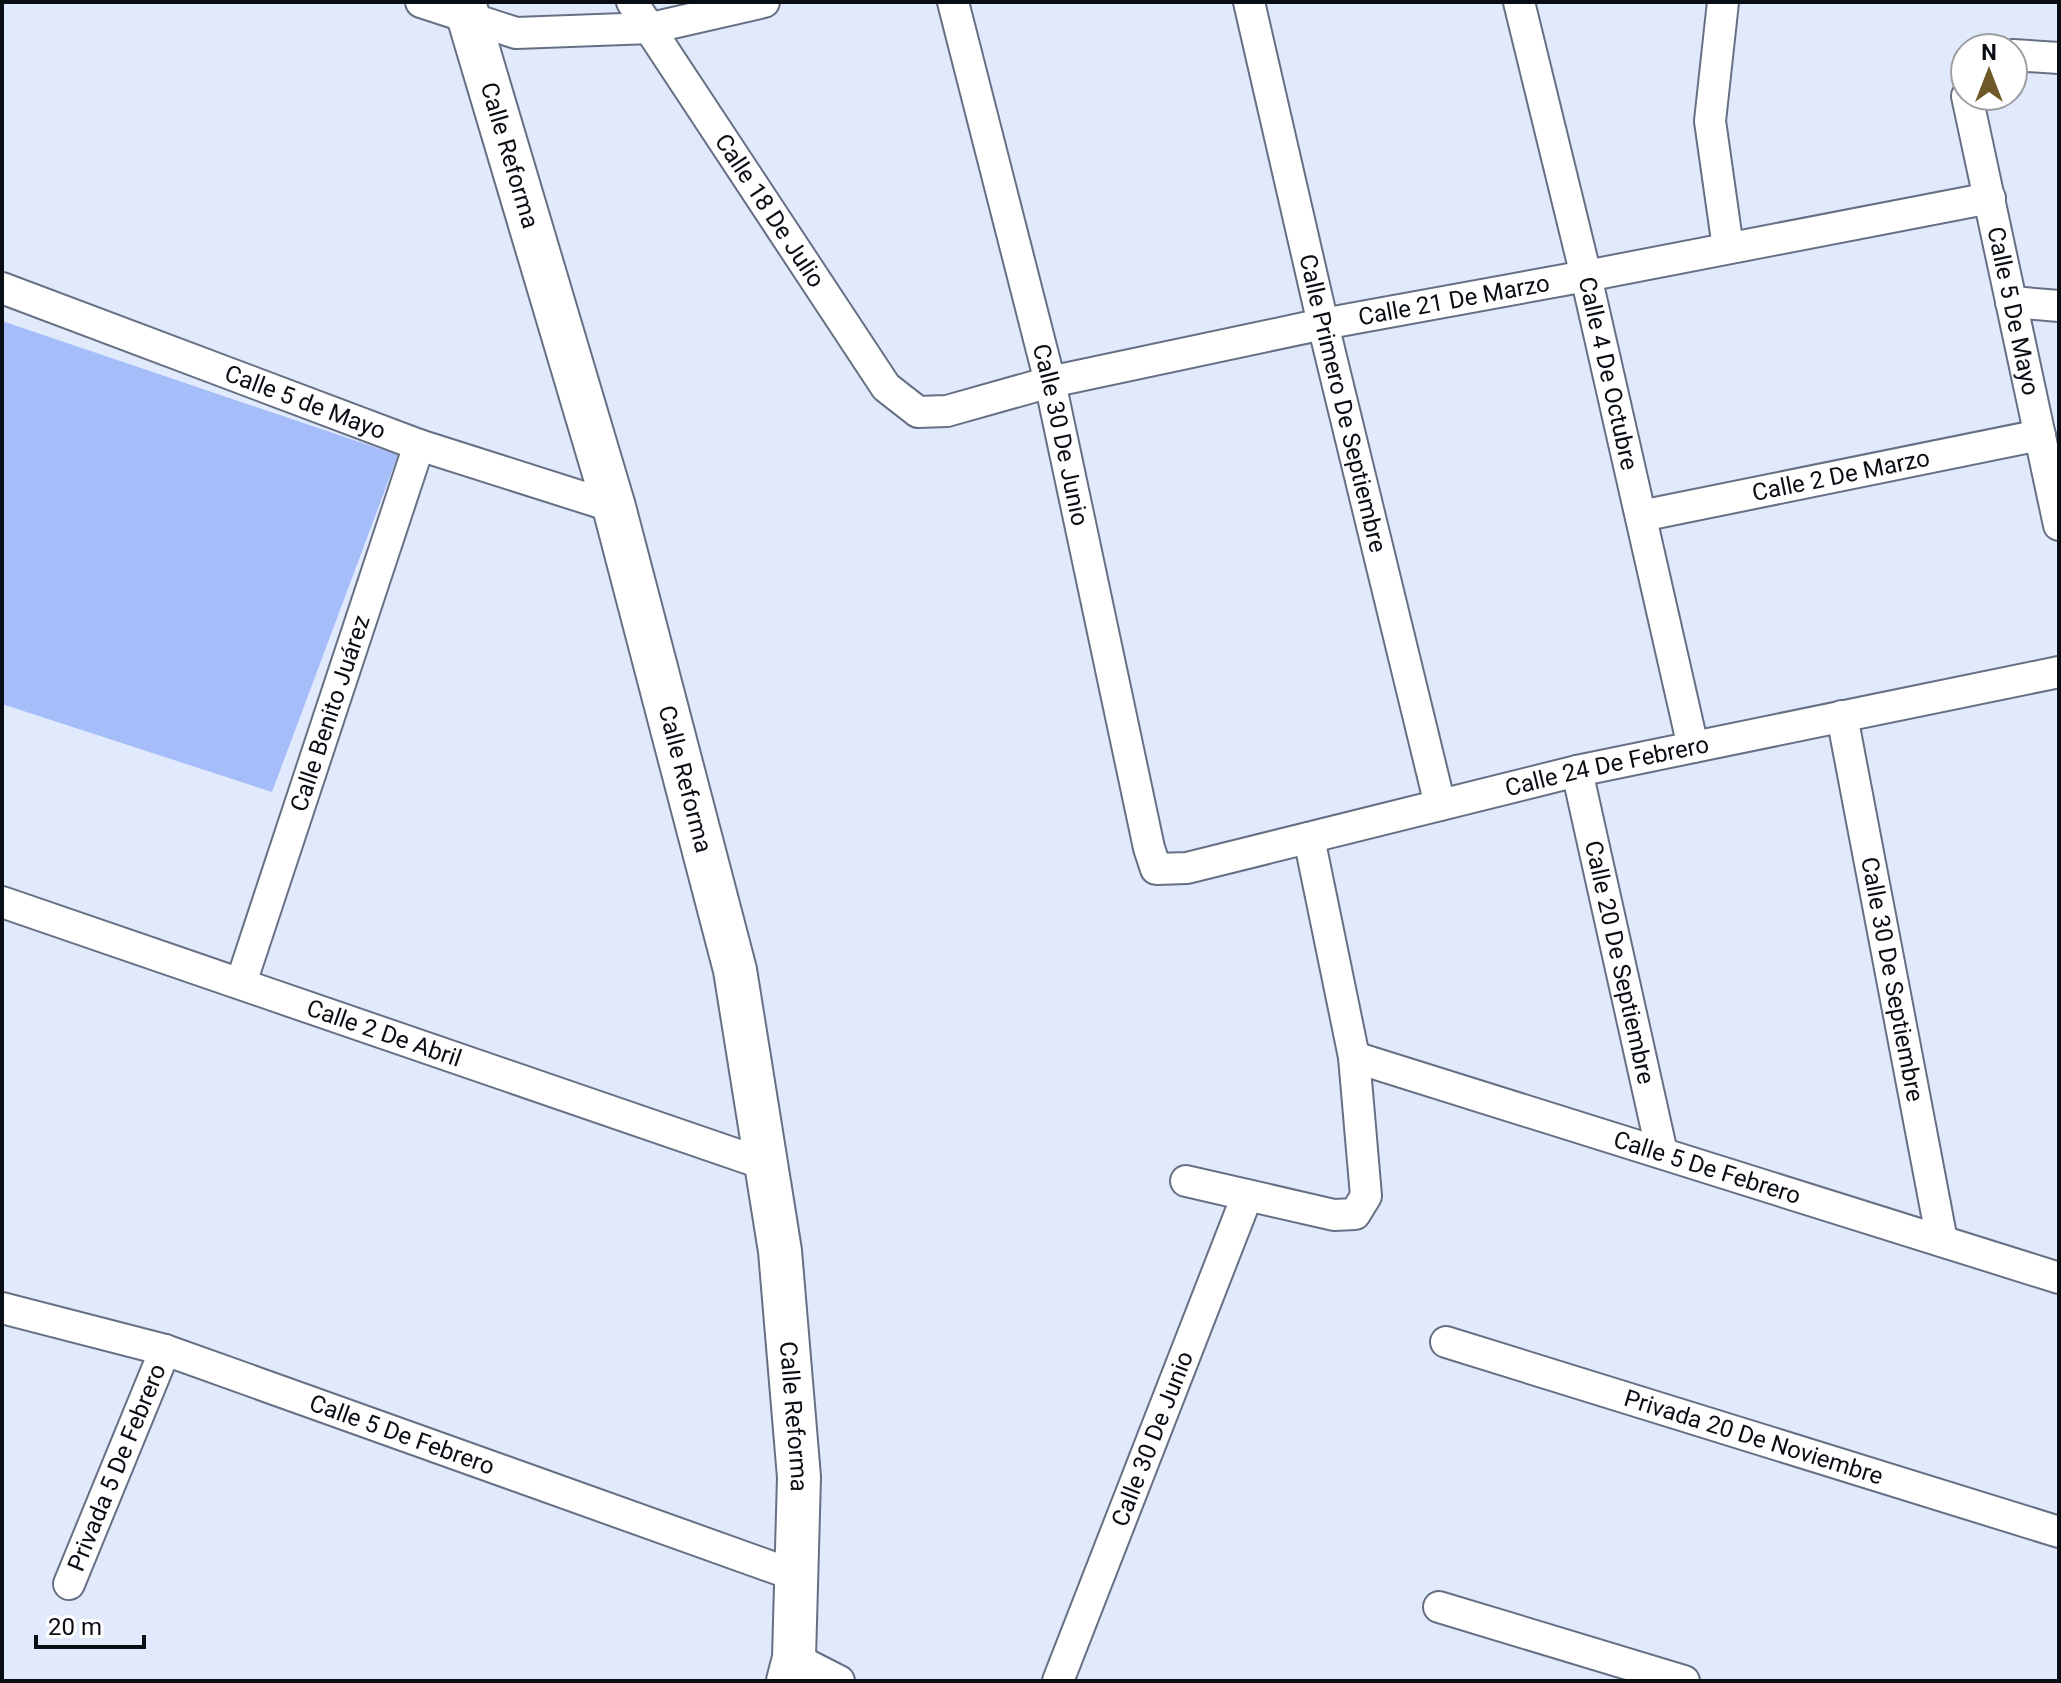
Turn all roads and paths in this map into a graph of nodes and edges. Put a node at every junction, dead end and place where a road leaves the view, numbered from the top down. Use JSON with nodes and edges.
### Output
{"nodes":[{"id":1,"x":421,"y":2,"type":"edge"},
{"id":2,"x":632,"y":2,"type":"edge"},
{"id":3,"x":764,"y":2,"type":"edge"},
{"id":4,"x":953,"y":2,"type":"edge"},
{"id":5,"x":1249,"y":2,"type":"edge"},
{"id":6,"x":1519,"y":2,"type":"edge"},
{"id":7,"x":1723,"y":2,"type":"edge"},
{"id":8,"x":466,"y":10,"type":"edge"},
{"id":9,"x":651,"y":28,"type":"junction"},
{"id":10,"x":2029,"y":56,"type":"edge"},
{"id":11,"x":2059,"y":58,"type":"edge"},
{"id":12,"x":1971,"y":112,"type":"edge"},
{"id":13,"x":1990,"y":198,"type":"junction"},
{"id":14,"x":1728,"y":248,"type":"junction"},
{"id":15,"x":1586,"y":276,"type":"junction"},
{"id":16,"x":2,"y":288,"type":"edge"},
{"id":17,"x":2011,"y":302,"type":"junction"},
{"id":18,"x":2059,"y":306,"type":"edge"},
{"id":19,"x":1323,"y":324,"type":"junction"},
{"id":20,"x":1050,"y":382,"type":"junction"},
{"id":21,"x":918,"y":412,"type":"joint"},
{"id":22,"x":2040,"y":435,"type":"junction"},
{"id":23,"x":419,"y":445,"type":"junction"},
{"id":24,"x":614,"y":507,"type":"junction"},
{"id":25,"x":1641,"y":516,"type":"junction"},
{"id":26,"x":2059,"y":525,"type":"edge"},
{"id":27,"x":2059,"y":672,"type":"edge"},
{"id":28,"x":1842,"y":716,"type":"junction"},
{"id":29,"x":1693,"y":747,"type":"junction"},
{"id":30,"x":1577,"y":771,"type":"junction"},
{"id":31,"x":1440,"y":805,"type":"junction"},
{"id":32,"x":1309,"y":838,"type":"junction"},
{"id":33,"x":1156,"y":869,"type":"joint"},
{"id":34,"x":4,"y":911,"type":"edge"},
{"id":35,"x":241,"y":983,"type":"junction"},
{"id":36,"x":1354,"y":1057,"type":"junction"},
{"id":37,"x":1662,"y":1153,"type":"junction"},
{"id":38,"x":767,"y":1165,"type":"junction"},
{"id":39,"x":1186,"y":1181,"type":"dead end"},
{"id":40,"x":1247,"y":1196,"type":"junction"},
{"id":41,"x":1942,"y":1241,"type":"junction"},
{"id":42,"x":2059,"y":1278,"type":"edge"},
{"id":43,"x":2,"y":1308,"type":"edge"},
{"id":44,"x":1446,"y":1342,"type":"dead end"},
{"id":45,"x":165,"y":1350,"type":"junction"},
{"id":46,"x":2059,"y":1532,"type":"edge"},
{"id":47,"x":797,"y":1576,"type":"junction"},
{"id":48,"x":69,"y":1584,"type":"dead end"},
{"id":49,"x":1439,"y":1607,"type":"dead end"},
{"id":50,"x":791,"y":1669,"type":"edge"},
{"id":51,"x":839,"y":1681,"type":"edge"},
{"id":52,"x":1058,"y":1681,"type":"edge"},
{"id":53,"x":1684,"y":1681,"type":"edge"}],
"edges":[{"from":1,"to":8,"type":"street"},
{"from":2,"to":9,"type":"street","name":"Calle 18 De Julio"},
{"from":3,"to":9,"type":"street"},
{"from":4,"to":20,"type":"street","name":"Calle 30 De Junio"},
{"from":5,"to":19,"type":"street","name":"Calle Primero De Septiembre"},
{"from":6,"to":15,"type":"street","name":"Calle 4 De Octubre"},
{"from":7,"to":14,"type":"street"},
{"from":8,"to":9,"type":"street"},
{"from":8,"to":24,"type":"main road","name":"Calle Reforma"},
{"from":9,"to":21,"type":"street","name":"Calle 18 De Julio"},
{"from":10,"to":11,"type":"street"},
{"from":12,"to":13,"type":"street","name":"Calle 5 De Mayo"},
{"from":13,"to":14,"type":"street","name":"Calle 21 De Marzo"},
{"from":13,"to":17,"type":"street","name":"Calle 5 De Mayo"},
{"from":14,"to":15,"type":"street","name":"Calle 21 De Marzo"},
{"from":15,"to":19,"type":"street","name":"Calle 21 De Marzo"},
{"from":15,"to":25,"type":"street","name":"Calle 4 De Octubre"},
{"from":16,"to":23,"type":"street","name":"Calle 5 de Mayo"},
{"from":17,"to":18,"type":"street"},
{"from":17,"to":22,"type":"street","name":"Calle 5 De Mayo"},
{"from":19,"to":20,"type":"street","name":"Calle 21 De Marzo"},
{"from":19,"to":31,"type":"street","name":"Calle Primero De Septiembre"},
{"from":20,"to":21,"type":"street","name":"Calle 21 De Marzo"},
{"from":20,"to":33,"type":"street","name":"Calle 30 De Junio"},
{"from":22,"to":25,"type":"street","name":"Calle 2 De Marzo"},
{"from":22,"to":26,"type":"street","name":"Calle 5 De Mayo"},
{"from":23,"to":24,"type":"street","name":"Calle 5 de Mayo"},
{"from":23,"to":35,"type":"street","name":"Calle Benito Juárez"},
{"from":24,"to":38,"type":"main road","name":"Calle Reforma"},
{"from":25,"to":29,"type":"street","name":"Calle 4 De Octubre"},
{"from":27,"to":28,"type":"street","name":"Calle 24 De Febrero"},
{"from":28,"to":29,"type":"street","name":"Calle 24 De Febrero"},
{"from":28,"to":41,"type":"street","name":"Calle 30 De Septiembre"},
{"from":29,"to":30,"type":"street","name":"Calle 24 De Febrero"},
{"from":30,"to":31,"type":"street","name":"Calle 24 De Febrero"},
{"from":30,"to":37,"type":"street","name":"Calle 20 De Septiembre"},
{"from":31,"to":32,"type":"street","name":"Calle 24 De Febrero"},
{"from":32,"to":33,"type":"street","name":"Calle 24 De Febrero"},
{"from":32,"to":36,"type":"street"},
{"from":34,"to":35,"type":"street","name":"Calle 2 De Abril"},
{"from":35,"to":38,"type":"street","name":"Calle 2 De Abril"},
{"from":36,"to":37,"type":"street","name":"Calle 5 De Febrero"},
{"from":36,"to":40,"type":"street"},
{"from":37,"to":41,"type":"street","name":"Calle 5 De Febrero"},
{"from":38,"to":47,"type":"main road","name":"Calle Reforma"},
{"from":39,"to":40,"type":"street"},
{"from":40,"to":52,"type":"street","name":"Calle 30 De Junio"},
{"from":41,"to":42,"type":"street","name":"Calle 5 De Febrero"},
{"from":43,"to":45,"type":"street","name":"Calle 5 De Febrero"},
{"from":44,"to":46,"type":"street","name":"Privada 20 De Noviembre"},
{"from":45,"to":47,"type":"street","name":"Calle 5 De Febrero"},
{"from":45,"to":48,"type":"street","name":"Privada 5 De Febrero"},
{"from":47,"to":50,"type":"main road","name":"Calle Reforma"},
{"from":49,"to":53,"type":"street"},
{"from":50,"to":51,"type":"street"}]}
